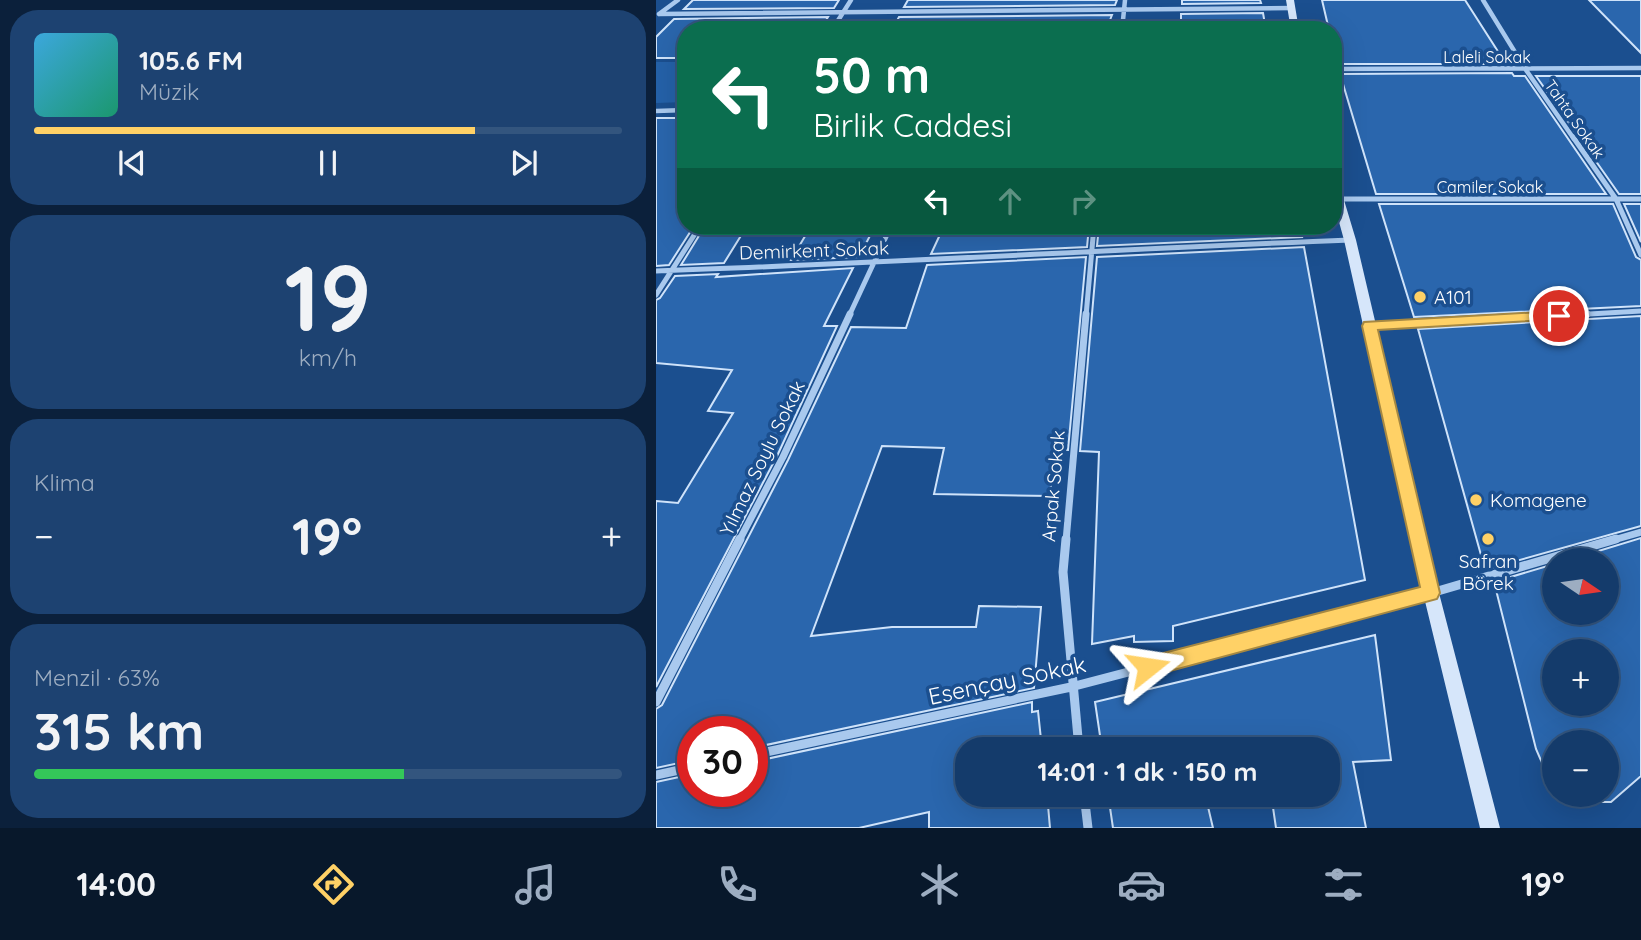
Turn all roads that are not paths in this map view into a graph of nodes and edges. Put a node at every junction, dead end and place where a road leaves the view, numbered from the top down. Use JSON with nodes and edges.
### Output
{"nodes":[{"id":1,"x":678,"y":0,"type":"edge"},
{"id":2,"x":851,"y":0,"type":"edge"},
{"id":3,"x":1125,"y":0,"type":"edge"},
{"id":4,"x":1483,"y":0,"type":"edge"},
{"id":5,"x":1291,"y":4,"type":"edge"},
{"id":6,"x":1124,"y":10,"type":"junction"},
{"id":7,"x":845,"y":12,"type":"junction"},
{"id":8,"x":657,"y":15,"type":"edge"},
{"id":9,"x":838,"y":21,"type":"edge"},
{"id":10,"x":1123,"y":21,"type":"edge"},
{"id":11,"x":1641,"y":68,"type":"edge"},
{"id":12,"x":1342,"y":69,"type":"edge"},
{"id":13,"x":1526,"y":70,"type":"junction"},
{"id":14,"x":677,"y":110,"type":"edge"},
{"id":15,"x":656,"y":111,"type":"edge"},
{"id":16,"x":1342,"y":199,"type":"edge"},
{"id":17,"x":1641,"y":199,"type":"edge"},
{"id":18,"x":1616,"y":200,"type":"junction"},
{"id":19,"x":1342,"y":210,"type":"edge"},
{"id":20,"x":694,"y":235,"type":"edge"},
{"id":21,"x":886,"y":235,"type":"edge"},
{"id":22,"x":1093,"y":235,"type":"edge"},
{"id":23,"x":1350,"y":240,"type":"junction"},
{"id":24,"x":1091,"y":250,"type":"junction"},
{"id":25,"x":1641,"y":255,"type":"edge"},
{"id":26,"x":871,"y":264,"type":"junction"},
{"id":27,"x":671,"y":270,"type":"junction"},
{"id":28,"x":656,"y":271,"type":"edge"},
{"id":29,"x":656,"y":295,"type":"edge"},
{"id":30,"x":1641,"y":311,"type":"edge"},
{"id":31,"x":1369,"y":326,"type":"junction"},
{"id":32,"x":1641,"y":532,"type":"edge"},
{"id":33,"x":1431,"y":593,"type":"junction"},
{"id":34,"x":1071,"y":687,"type":"junction"},
{"id":35,"x":656,"y":702,"type":"edge"},
{"id":36,"x":1077,"y":737,"type":"edge"},
{"id":37,"x":768,"y":752,"type":"edge"},
{"id":38,"x":677,"y":770,"type":"edge"},
{"id":39,"x":656,"y":775,"type":"edge"},
{"id":40,"x":1086,"y":807,"type":"edge"},
{"id":41,"x":1088,"y":828,"type":"edge"},
{"id":42,"x":1490,"y":828,"type":"edge"}],
"edges":[{"from":1,"to":8,"type":"street"},
{"from":2,"to":7,"type":"street"},
{"from":3,"to":6,"type":"street"},
{"from":4,"to":13,"type":"street","name":"Tahta Sokak"},
{"from":5,"to":6,"type":"street"},
{"from":6,"to":7,"type":"street"},
{"from":6,"to":10,"type":"street"},
{"from":7,"to":8,"type":"street"},
{"from":7,"to":9,"type":"street"},
{"from":11,"to":13,"type":"street","name":"Laleli Sokak"},
{"from":12,"to":13,"type":"street","name":"Laleli Sokak"},
{"from":13,"to":18,"type":"street","name":"Tahta Sokak"},
{"from":14,"to":15,"type":"street"},
{"from":16,"to":18,"type":"street","name":"Camiler Sokak"},
{"from":17,"to":18,"type":"street","name":"Camiler Sokak"},
{"from":18,"to":25,"type":"street","name":"Tahta Sokak"},
{"from":19,"to":23,"type":"main road"},
{"from":20,"to":27,"type":"street"},
{"from":21,"to":26,"type":"street","name":"Yılmaz Soylu Sokak"},
{"from":22,"to":24,"type":"street","name":"Arpak Sokak"},
{"from":23,"to":24,"type":"street","name":"Demirkent Sokak"},
{"from":23,"to":31,"type":"main road"},
{"from":24,"to":26,"type":"street","name":"Demirkent Sokak"},
{"from":24,"to":34,"type":"street","name":"Arpak Sokak"},
{"from":26,"to":27,"type":"street","name":"Demirkent Sokak"},
{"from":26,"to":35,"type":"street","name":"Yılmaz Soylu Sokak"},
{"from":27,"to":28,"type":"street","name":"Demirkent Sokak"},
{"from":27,"to":29,"type":"street"},
{"from":30,"to":31,"type":"street"},
{"from":31,"to":33,"type":"main road"},
{"from":32,"to":33,"type":"street","name":"Esençay Sokak"},
{"from":33,"to":34,"type":"street","name":"Esençay Sokak"},
{"from":33,"to":42,"type":"main road"},
{"from":34,"to":36,"type":"street","name":"Arpak Sokak"},
{"from":34,"to":37,"type":"street","name":"Esençay Sokak"},
{"from":38,"to":39,"type":"street"},
{"from":40,"to":41,"type":"street"}]}
